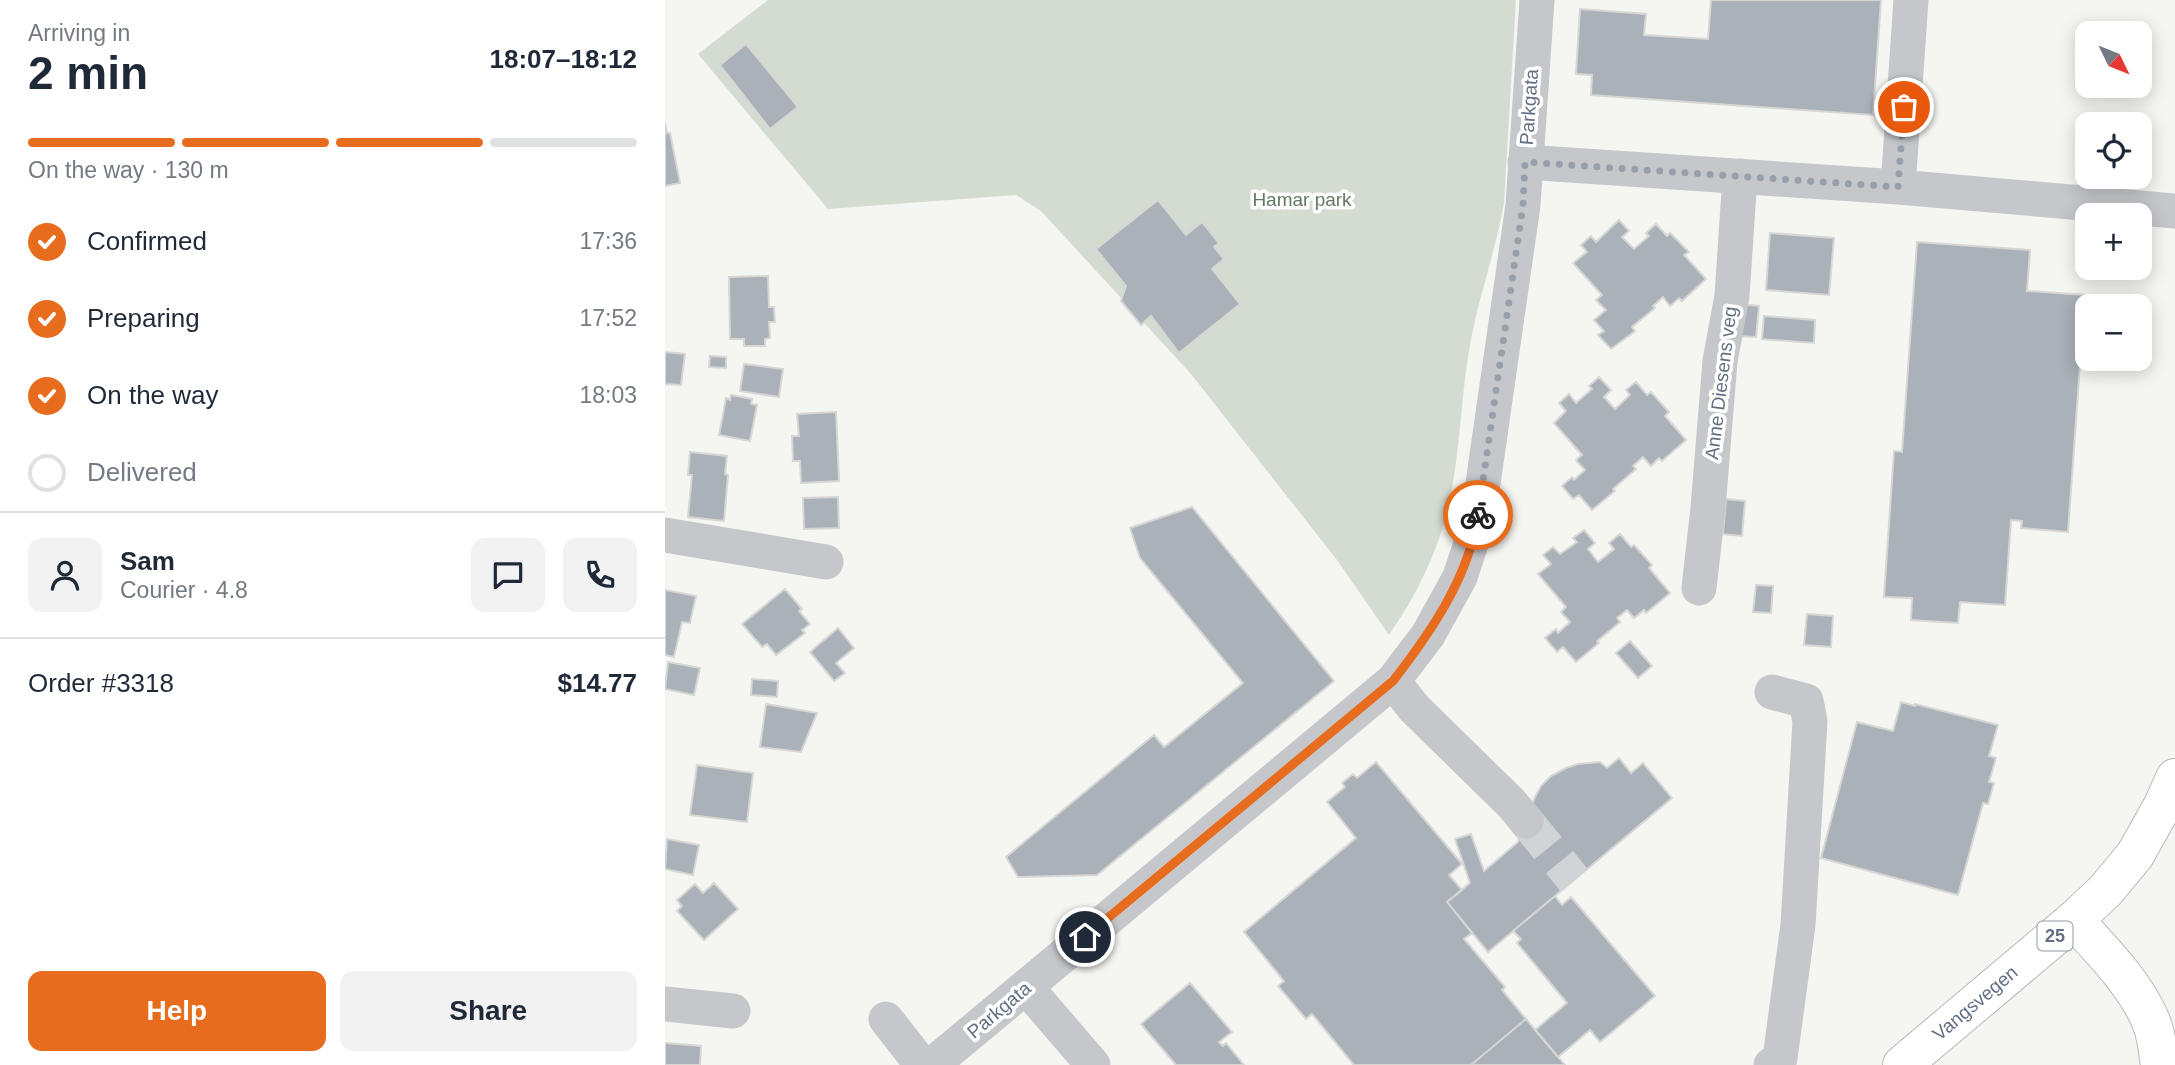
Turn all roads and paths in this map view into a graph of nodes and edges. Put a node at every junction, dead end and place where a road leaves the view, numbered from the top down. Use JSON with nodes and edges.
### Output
{"nodes":[{"id":1,"x":1537,"y":0,"type":"edge"},
{"id":2,"x":1911,"y":0,"type":"edge"},
{"id":3,"x":1525,"y":162,"type":"junction"},
{"id":4,"x":1740,"y":176,"type":"junction"},
{"id":5,"x":1898,"y":187,"type":"junction"},
{"id":6,"x":2175,"y":211,"type":"edge"},
{"id":7,"x":665,"y":535,"type":"edge"},
{"id":8,"x":826,"y":562,"type":"dead end"},
{"id":9,"x":1699,"y":588,"type":"dead end"},
{"id":10,"x":1393,"y":681,"type":"junction"},
{"id":11,"x":1772,"y":691,"type":"dead end"},
{"id":12,"x":2175,"y":778,"type":"edge"},
{"id":13,"x":1526,"y":821,"type":"tunnel mouth"},
{"id":14,"x":2074,"y":920,"type":"junction"},
{"id":15,"x":1026,"y":987,"type":"junction"},
{"id":16,"x":665,"y":1003,"type":"edge"},
{"id":17,"x":733,"y":1011,"type":"dead end"},
{"id":18,"x":886,"y":1019,"type":"dead end"},
{"id":19,"x":2164,"y":1022,"type":"edge"},
{"id":20,"x":922,"y":1065,"type":"edge"},
{"id":21,"x":932,"y":1065,"type":"edge"},
{"id":22,"x":1093,"y":1065,"type":"edge"},
{"id":23,"x":1771,"y":1065,"type":"edge"},
{"id":24,"x":1902,"y":1065,"type":"edge"},
{"id":25,"x":2160,"y":1065,"type":"edge"}],
"edges":[{"from":1,"to":3,"type":"street","name":"Parkgata"},
{"from":2,"to":5,"type":"street"},
{"from":3,"to":4,"type":"street"},
{"from":3,"to":10,"type":"street","name":"Parkgata"},
{"from":4,"to":5,"type":"street"},
{"from":4,"to":9,"type":"street","name":"Anne Diesens veg"},
{"from":5,"to":6,"type":"street"},
{"from":7,"to":8,"type":"street"},
{"from":10,"to":13,"type":"street"},
{"from":10,"to":15,"type":"street","name":"Parkgata"},
{"from":11,"to":23,"type":"street"},
{"from":12,"to":14,"type":"main road","name":"Vangsvegen","number":"25"},
{"from":14,"to":19,"type":"main road"},
{"from":14,"to":24,"type":"main road","name":"Vangsvegen","number":"25"},
{"from":15,"to":21,"type":"street","name":"Parkgata"},
{"from":15,"to":22,"type":"street"},
{"from":16,"to":17,"type":"street"},
{"from":18,"to":20,"type":"street"},
{"from":19,"to":25,"type":"main road"}]}
